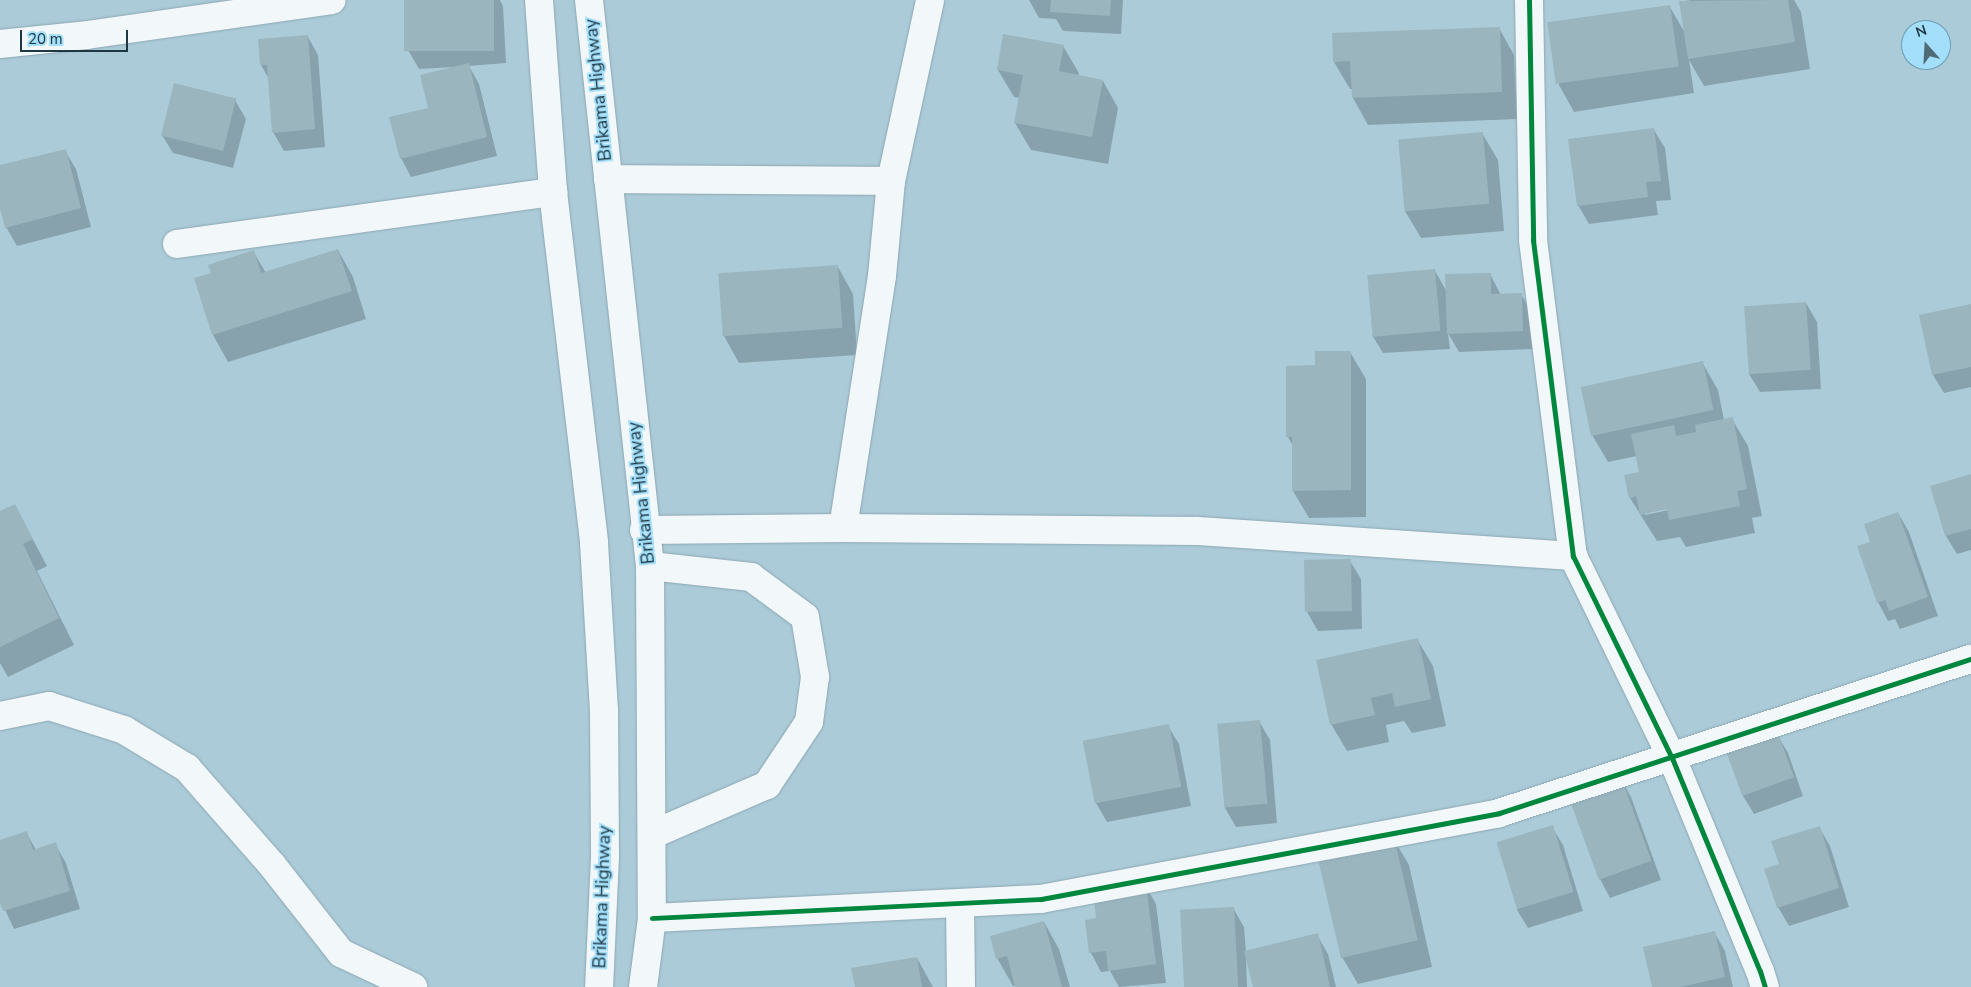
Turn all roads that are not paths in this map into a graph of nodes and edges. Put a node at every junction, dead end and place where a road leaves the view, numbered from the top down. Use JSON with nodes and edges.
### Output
{"nodes":[{"id":1,"x":332,"y":0,"type":"edge"},
{"id":2,"x":539,"y":0,"type":"edge"},
{"id":3,"x":589,"y":0,"type":"edge"},
{"id":4,"x":930,"y":0,"type":"edge"},
{"id":5,"x":1529,"y":0,"type":"edge"},
{"id":6,"x":0,"y":44,"type":"edge"},
{"id":7,"x":608,"y":179,"type":"junction"},
{"id":8,"x":891,"y":181,"type":"junction"},
{"id":9,"x":553,"y":192,"type":"junction"},
{"id":10,"x":177,"y":244,"type":"dead end"},
{"id":11,"x":843,"y":528,"type":"junction"},
{"id":12,"x":644,"y":530,"type":"junction"},
{"id":13,"x":1573,"y":556,"type":"junction"},
{"id":14,"x":650,"y":566,"type":"junction"},
{"id":15,"x":1971,"y":659,"type":"edge"},
{"id":16,"x":0,"y":716,"type":"edge"},
{"id":17,"x":1672,"y":758,"type":"junction"},
{"id":18,"x":653,"y":834,"type":"junction"},
{"id":19,"x":960,"y":902,"type":"junction"},
{"id":20,"x":652,"y":918,"type":"junction"},
{"id":21,"x":413,"y":987,"type":"edge"},
{"id":22,"x":598,"y":987,"type":"edge"},
{"id":23,"x":643,"y":987,"type":"edge"},
{"id":24,"x":961,"y":987,"type":"edge"},
{"id":25,"x":1765,"y":987,"type":"edge"}],
"edges":[{"from":1,"to":6,"type":"main road"},
{"from":2,"to":9,"type":"main road","name":"Brikama Highway"},
{"from":3,"to":7,"type":"main road","name":"Brikama Highway"},
{"from":4,"to":8,"type":"main road"},
{"from":5,"to":13,"type":"main road"},
{"from":7,"to":8,"type":"main road"},
{"from":7,"to":12,"type":"main road","name":"Brikama Highway"},
{"from":8,"to":11,"type":"main road"},
{"from":9,"to":10,"type":"main road"},
{"from":9,"to":22,"type":"main road","name":"Brikama Highway"},
{"from":11,"to":12,"type":"main road"},
{"from":11,"to":13,"type":"main road"},
{"from":12,"to":14,"type":"main road","name":"Brikama Highway"},
{"from":13,"to":17,"type":"main road"},
{"from":14,"to":18,"type":"main road","name":"Brikama Highway"},
{"from":14,"to":18,"type":"main road"},
{"from":15,"to":17,"type":"main road"},
{"from":16,"to":21,"type":"main road"},
{"from":17,"to":19,"type":"main road"},
{"from":17,"to":25,"type":"main road"},
{"from":18,"to":20,"type":"main road","name":"Brikama Highway"},
{"from":19,"to":20,"type":"main road"},
{"from":19,"to":24,"type":"main road"},
{"from":20,"to":23,"type":"main road","name":"Brikama Highway"}]}
